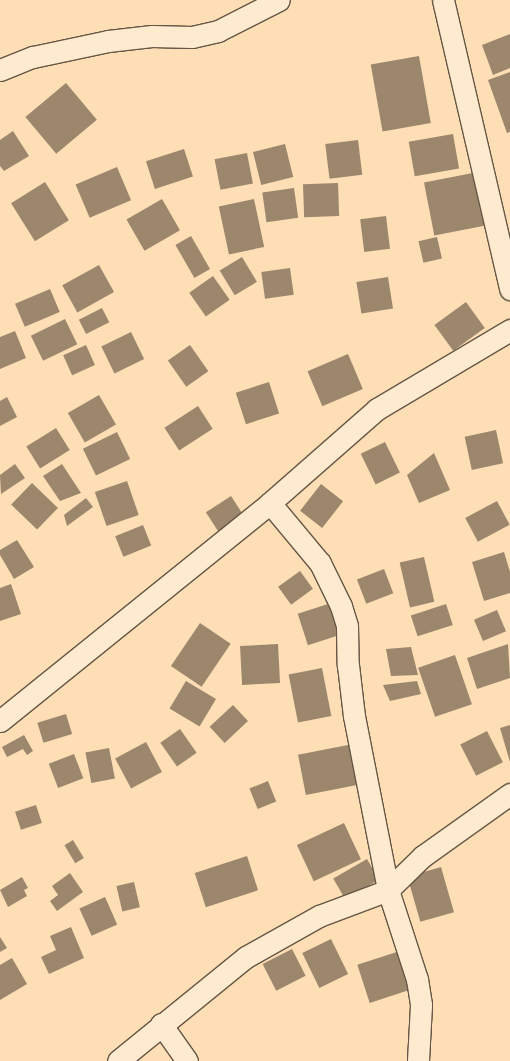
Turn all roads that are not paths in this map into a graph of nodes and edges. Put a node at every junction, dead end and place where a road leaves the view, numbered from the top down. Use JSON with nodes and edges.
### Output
{"nodes":[{"id":1,"x":279,"y":0,"type":"edge"},
{"id":2,"x":443,"y":0,"type":"edge"},
{"id":3,"x":0,"y":70,"type":"edge"},
{"id":4,"x":510,"y":289,"type":"edge"},
{"id":5,"x":510,"y":330,"type":"edge"},
{"id":6,"x":270,"y":503,"type":"junction"},
{"id":7,"x":0,"y":722,"type":"edge"},
{"id":8,"x":510,"y":794,"type":"edge"},
{"id":9,"x":388,"y":890,"type":"junction"},
{"id":10,"x":161,"y":1024,"type":"junction"},
{"id":11,"x":118,"y":1061,"type":"edge"},
{"id":12,"x":187,"y":1061,"type":"edge"},
{"id":13,"x":418,"y":1061,"type":"edge"}],
"edges":[{"from":1,"to":3,"type":"street"},
{"from":2,"to":4,"type":"street"},
{"from":5,"to":6,"type":"street"},
{"from":6,"to":7,"type":"street"},
{"from":6,"to":9,"type":"street"},
{"from":8,"to":9,"type":"street"},
{"from":9,"to":10,"type":"street"},
{"from":9,"to":13,"type":"street"},
{"from":10,"to":11,"type":"street"},
{"from":10,"to":12,"type":"street"}]}
